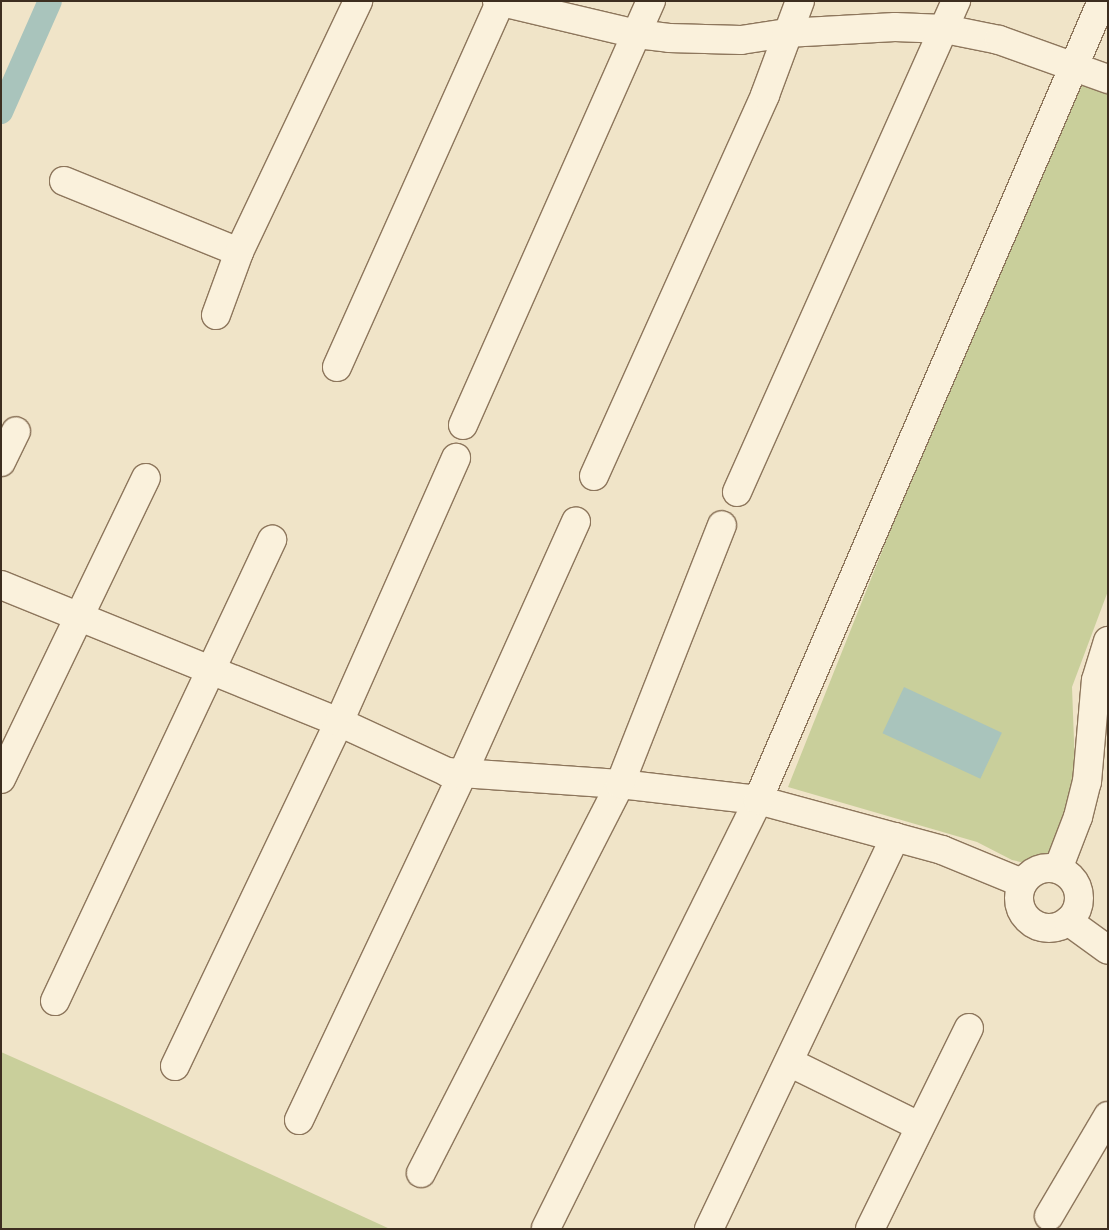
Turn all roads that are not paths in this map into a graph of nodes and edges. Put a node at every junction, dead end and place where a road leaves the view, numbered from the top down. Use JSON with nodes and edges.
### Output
{"nodes":[{"id":1,"x":358,"y":1,"type":"edge"},
{"id":2,"x":651,"y":1,"type":"edge"},
{"id":3,"x":800,"y":1,"type":"edge"},
{"id":4,"x":956,"y":1,"type":"edge"},
{"id":5,"x":1102,"y":1,"type":"edge"},
{"id":6,"x":499,"y":2,"type":"edge"},
{"id":7,"x":945,"y":29,"type":"junction"},
{"id":8,"x":786,"y":33,"type":"junction"},
{"id":9,"x":637,"y":34,"type":"junction"},
{"id":10,"x":1076,"y":65,"type":"junction"},
{"id":11,"x":1108,"y":78,"type":"edge"},
{"id":12,"x":64,"y":181,"type":"dead end"},
{"id":13,"x":239,"y":252,"type":"junction"},
{"id":14,"x":216,"y":315,"type":"dead end"},
{"id":15,"x":336,"y":367,"type":"dead end"},
{"id":16,"x":463,"y":425,"type":"dead end"},
{"id":17,"x":16,"y":431,"type":"dead end"},
{"id":18,"x":456,"y":458,"type":"dead end"},
{"id":19,"x":1,"y":462,"type":"edge"},
{"id":20,"x":594,"y":476,"type":"dead end"},
{"id":21,"x":146,"y":478,"type":"dead end"},
{"id":22,"x":737,"y":492,"type":"dead end"},
{"id":23,"x":576,"y":521,"type":"dead end"},
{"id":24,"x":722,"y":525,"type":"dead end"},
{"id":25,"x":272,"y":540,"type":"dead end"},
{"id":26,"x":1,"y":585,"type":"edge"},
{"id":27,"x":82,"y":615,"type":"junction"},
{"id":28,"x":1108,"y":641,"type":"edge"},
{"id":29,"x":210,"y":672,"type":"junction"},
{"id":30,"x":339,"y":722,"type":"junction"},
{"id":31,"x":462,"y":775,"type":"junction"},
{"id":32,"x":1,"y":779,"type":"edge"},
{"id":33,"x":620,"y":784,"type":"junction"},
{"id":34,"x":758,"y":800,"type":"junction"},
{"id":35,"x":895,"y":837,"type":"junction"},
{"id":36,"x":1058,"y":869,"type":"junction"},
{"id":37,"x":1022,"y":883,"type":"junction"},
{"id":38,"x":1068,"y":921,"type":"junction"},
{"id":39,"x":1108,"y":950,"type":"edge"},
{"id":40,"x":56,"y":1001,"type":"dead end"},
{"id":41,"x":969,"y":1028,"type":"dead end"},
{"id":42,"x":789,"y":1062,"type":"junction"},
{"id":43,"x":175,"y":1066,"type":"dead end"},
{"id":44,"x":1108,"y":1116,"type":"edge"},
{"id":45,"x":299,"y":1120,"type":"dead end"},
{"id":46,"x":919,"y":1126,"type":"junction"},
{"id":47,"x":421,"y":1173,"type":"dead end"},
{"id":48,"x":1049,"y":1216,"type":"dead end"},
{"id":49,"x":546,"y":1228,"type":"edge"},
{"id":50,"x":708,"y":1229,"type":"edge"},
{"id":51,"x":870,"y":1229,"type":"edge"}],
"edges":[{"from":1,"to":13,"type":"street"},
{"from":2,"to":9,"type":"street"},
{"from":3,"to":8,"type":"street"},
{"from":4,"to":7,"type":"street"},
{"from":5,"to":10,"type":"street"},
{"from":6,"to":9,"type":"street"},
{"from":6,"to":15,"type":"street"},
{"from":7,"to":8,"type":"street"},
{"from":7,"to":10,"type":"street"},
{"from":7,"to":22,"type":"street"},
{"from":8,"to":9,"type":"street"},
{"from":8,"to":20,"type":"street"},
{"from":9,"to":16,"type":"street"},
{"from":10,"to":11,"type":"street"},
{"from":10,"to":34,"type":"street"},
{"from":12,"to":13,"type":"street"},
{"from":13,"to":14,"type":"street"},
{"from":17,"to":19,"type":"street"},
{"from":18,"to":30,"type":"street"},
{"from":21,"to":27,"type":"street"},
{"from":23,"to":31,"type":"street"},
{"from":24,"to":33,"type":"street"},
{"from":25,"to":29,"type":"street"},
{"from":26,"to":27,"type":"street"},
{"from":27,"to":29,"type":"street"},
{"from":27,"to":32,"type":"street"},
{"from":28,"to":36,"type":"street"},
{"from":29,"to":30,"type":"street"},
{"from":29,"to":40,"type":"street"},
{"from":30,"to":31,"type":"street"},
{"from":30,"to":43,"type":"street"},
{"from":31,"to":33,"type":"street"},
{"from":31,"to":45,"type":"street"},
{"from":33,"to":34,"type":"street"},
{"from":33,"to":47,"type":"street"},
{"from":34,"to":35,"type":"street"},
{"from":34,"to":49,"type":"street"},
{"from":35,"to":37,"type":"street"},
{"from":35,"to":42,"type":"street"},
{"from":36,"to":37,"type":"street"},
{"from":36,"to":38,"type":"street"},
{"from":37,"to":38,"type":"street"},
{"from":38,"to":39,"type":"street"},
{"from":41,"to":46,"type":"street"},
{"from":42,"to":46,"type":"street"},
{"from":42,"to":50,"type":"street"},
{"from":44,"to":48,"type":"street"},
{"from":46,"to":51,"type":"street"}]}
